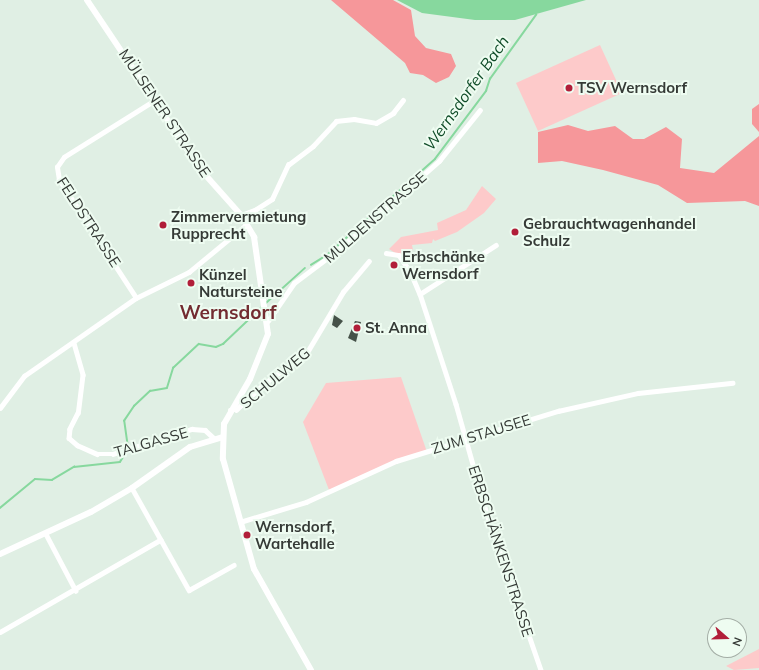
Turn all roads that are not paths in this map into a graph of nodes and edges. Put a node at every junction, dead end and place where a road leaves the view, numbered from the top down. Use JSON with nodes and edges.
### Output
{"nodes":[{"id":1,"x":87,"y":0,"type":"edge"},
{"id":2,"x":155,"y":100,"type":"junction"},
{"id":3,"x":404,"y":100,"type":"dead end"},
{"id":4,"x":480,"y":110,"type":"dead end"},
{"id":5,"x":241,"y":215,"type":"junction"},
{"id":6,"x":247,"y":224,"type":"junction"},
{"id":7,"x":496,"y":245,"type":"dead end"},
{"id":8,"x":386,"y":253,"type":"dead end"},
{"id":9,"x":369,"y":261,"type":"dead end"},
{"id":10,"x":420,"y":294,"type":"junction"},
{"id":11,"x":136,"y":298,"type":"junction"},
{"id":12,"x":268,"y":321,"type":"junction"},
{"id":13,"x":74,"y":343,"type":"junction"},
{"id":14,"x":732,"y":383,"type":"dead end"},
{"id":15,"x":0,"y":408,"type":"edge"},
{"id":16,"x":230,"y":410,"type":"junction"},
{"id":17,"x":222,"y":437,"type":"junction"},
{"id":18,"x":214,"y":438,"type":"junction"},
{"id":19,"x":464,"y":440,"type":"junction"},
{"id":20,"x":132,"y":488,"type":"junction"},
{"id":21,"x":240,"y":522,"type":"junction"},
{"id":22,"x":46,"y":534,"type":"junction"},
{"id":23,"x":160,"y":540,"type":"junction"},
{"id":24,"x":0,"y":554,"type":"edge"},
{"id":25,"x":234,"y":565,"type":"dead end"},
{"id":26,"x":76,"y":591,"type":"junction"},
{"id":27,"x":0,"y":632,"type":"edge"},
{"id":28,"x":312,"y":670,"type":"edge"},
{"id":29,"x":541,"y":670,"type":"edge"}],
"edges":[{"from":1,"to":2,"type":"street","name":"MÜLSENER STRASSE"},
{"from":2,"to":5,"type":"street","name":"MÜLSENER STRASSE"},
{"from":2,"to":11,"type":"street","name":"FELDSTRASSE"},
{"from":3,"to":5,"type":"street"},
{"from":4,"to":12,"type":"street","name":"MULDENSTRASSE"},
{"from":5,"to":6,"type":"street","name":"MÜLSENER STRASSE"},
{"from":6,"to":11,"type":"street"},
{"from":6,"to":12,"type":"street","name":"MÜLSENER STRASSE"},
{"from":7,"to":10,"type":"street"},
{"from":8,"to":10,"type":"street","name":"ERBSCHÄNKENSTRASSE"},
{"from":9,"to":16,"type":"street","name":"SCHULWEG"},
{"from":10,"to":19,"type":"street","name":"ERBSCHÄNKENSTRASSE"},
{"from":11,"to":13,"type":"street"},
{"from":12,"to":16,"type":"street","name":"MÜLSENER STRASSE"},
{"from":13,"to":15,"type":"street"},
{"from":13,"to":18,"type":"street","name":"TALGASSE"},
{"from":14,"to":19,"type":"street","name":"ZUM STAUSEE"},
{"from":16,"to":17,"type":"street","name":"MÜLSENER STRASSE"},
{"from":17,"to":18,"type":"street"},
{"from":17,"to":21,"type":"street","name":"MÜLSENER STRASSE"},
{"from":18,"to":20,"type":"street"},
{"from":19,"to":21,"type":"street","name":"ZUM STAUSEE"},
{"from":19,"to":29,"type":"street","name":"ERBSCHÄNKENSTRASSE"},
{"from":20,"to":22,"type":"street"},
{"from":20,"to":23,"type":"street"},
{"from":21,"to":28,"type":"street","name":"MÜLSENER STRASSE"},
{"from":22,"to":24,"type":"street"},
{"from":22,"to":26,"type":"street"},
{"from":23,"to":25,"type":"street"},
{"from":23,"to":26,"type":"street"},
{"from":26,"to":27,"type":"street"}]}
